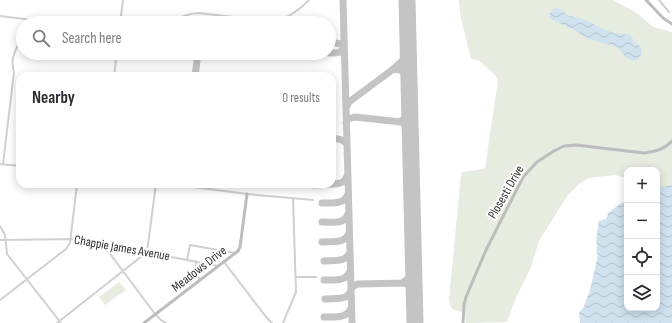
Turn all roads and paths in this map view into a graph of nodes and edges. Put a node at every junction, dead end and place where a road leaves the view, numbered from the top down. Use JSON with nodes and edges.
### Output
{"nodes":[{"id":1,"x":123,"y":0,"type":"edge"},
{"id":2,"x":309,"y":0,"type":"edge"},
{"id":3,"x":646,"y":0,"type":"edge"},
{"id":4,"x":661,"y":0,"type":"edge"},
{"id":5,"x":669,"y":12,"type":"dead end"},
{"id":6,"x":0,"y":16,"type":"edge"},
{"id":7,"x":121,"y":16,"type":"edge"},
{"id":8,"x":183,"y":16,"type":"edge"},
{"id":9,"x":224,"y":16,"type":"edge"},
{"id":10,"x":290,"y":16,"type":"edge"},
{"id":11,"x":16,"y":18,"type":"edge"},
{"id":12,"x":672,"y":24,"type":"edge"},
{"id":13,"x":16,"y":49,"type":"edge"},
{"id":14,"x":116,"y":60,"type":"edge"},
{"id":15,"x":115,"y":72,"type":"edge"},
{"id":16,"x":672,"y":141,"type":"edge"},
{"id":17,"x":1,"y":164,"type":"edge"},
{"id":18,"x":16,"y":166,"type":"edge"},
{"id":19,"x":76,"y":188,"type":"edge"},
{"id":20,"x":156,"y":188,"type":"edge"},
{"id":21,"x":201,"y":188,"type":"edge"},
{"id":22,"x":247,"y":194,"type":"junction"},
{"id":23,"x":293,"y":199,"type":"junction"},
{"id":24,"x":313,"y":200,"type":"dead end"},
{"id":25,"x":0,"y":226,"type":"edge"},
{"id":26,"x":70,"y":238,"type":"junction"},
{"id":27,"x":0,"y":240,"type":"edge"},
{"id":28,"x":5,"y":240,"type":"junction"},
{"id":29,"x":101,"y":242,"type":"junction"},
{"id":30,"x":148,"y":252,"type":"junction"},
{"id":31,"x":235,"y":253,"type":"junction"},
{"id":32,"x":186,"y":260,"type":"junction"},
{"id":33,"x":196,"y":261,"type":"junction"},
{"id":34,"x":224,"y":262,"type":"junction"},
{"id":35,"x":218,"y":266,"type":"junction"},
{"id":36,"x":123,"y":272,"type":"junction"},
{"id":37,"x":295,"y":277,"type":"junction"},
{"id":38,"x":316,"y":277,"type":"dead end"},
{"id":39,"x":27,"y":279,"type":"junction"},
{"id":40,"x":200,"y":280,"type":"junction"},
{"id":41,"x":0,"y":300,"type":"edge"},
{"id":42,"x":155,"y":314,"type":"junction"},
{"id":43,"x":59,"y":322,"type":"edge"},
{"id":44,"x":144,"y":323,"type":"edge"},
{"id":45,"x":166,"y":323,"type":"edge"},
{"id":46,"x":272,"y":323,"type":"edge"},
{"id":47,"x":284,"y":323,"type":"edge"},
{"id":48,"x":463,"y":323,"type":"edge"}],
"edges":[{"from":1,"to":7,"type":"street"},
{"from":2,"to":10,"type":"street"},
{"from":3,"to":12,"type":"street"},
{"from":4,"to":5,"type":"street"},
{"from":6,"to":11,"type":"street"},
{"from":8,"to":9,"type":"street"},
{"from":13,"to":17,"type":"street"},
{"from":14,"to":15,"type":"street"},
{"from":16,"to":48,"type":"street","name":"Plosesti Drive"},
{"from":17,"to":18,"type":"street"},
{"from":19,"to":26,"type":"street"},
{"from":20,"to":30,"type":"street"},
{"from":21,"to":22,"type":"street"},
{"from":22,"to":23,"type":"street"},
{"from":22,"to":31,"type":"street","name":"Meadows Drive"},
{"from":23,"to":24,"type":"street"},
{"from":23,"to":37,"type":"street"},
{"from":25,"to":28,"type":"street"},
{"from":26,"to":28,"type":"street","name":"Chappie James Avenue"},
{"from":26,"to":29,"type":"street","name":"Chappie James Avenue"},
{"from":26,"to":39,"type":"street"},
{"from":27,"to":28,"type":"street","name":"Chappie James Avenue"},
{"from":28,"to":39,"type":"street"},
{"from":29,"to":30,"type":"street","name":"Chappie James Avenue"},
{"from":29,"to":36,"type":"street"},
{"from":30,"to":32,"type":"street","name":"Chappie James Avenue"},
{"from":30,"to":36,"type":"street"},
{"from":31,"to":32,"type":"street"},
{"from":31,"to":34,"type":"street","name":"Meadows Drive"},
{"from":32,"to":33,"type":"street","name":"Chappie James Avenue"},
{"from":33,"to":35,"type":"street","name":"Chappie James Avenue"},
{"from":33,"to":40,"type":"street"},
{"from":34,"to":35,"type":"street","name":"Meadows Drive"},
{"from":34,"to":46,"type":"street"},
{"from":35,"to":40,"type":"street","name":"Meadows Drive"},
{"from":36,"to":42,"type":"street"},
{"from":36,"to":43,"type":"street"},
{"from":37,"to":38,"type":"street"},
{"from":37,"to":47,"type":"street"},
{"from":39,"to":41,"type":"street"},
{"from":39,"to":43,"type":"street"},
{"from":40,"to":42,"type":"street","name":"Meadows Drive"},
{"from":42,"to":44,"type":"street","name":"Meadows Drive"},
{"from":42,"to":45,"type":"street"}]}
